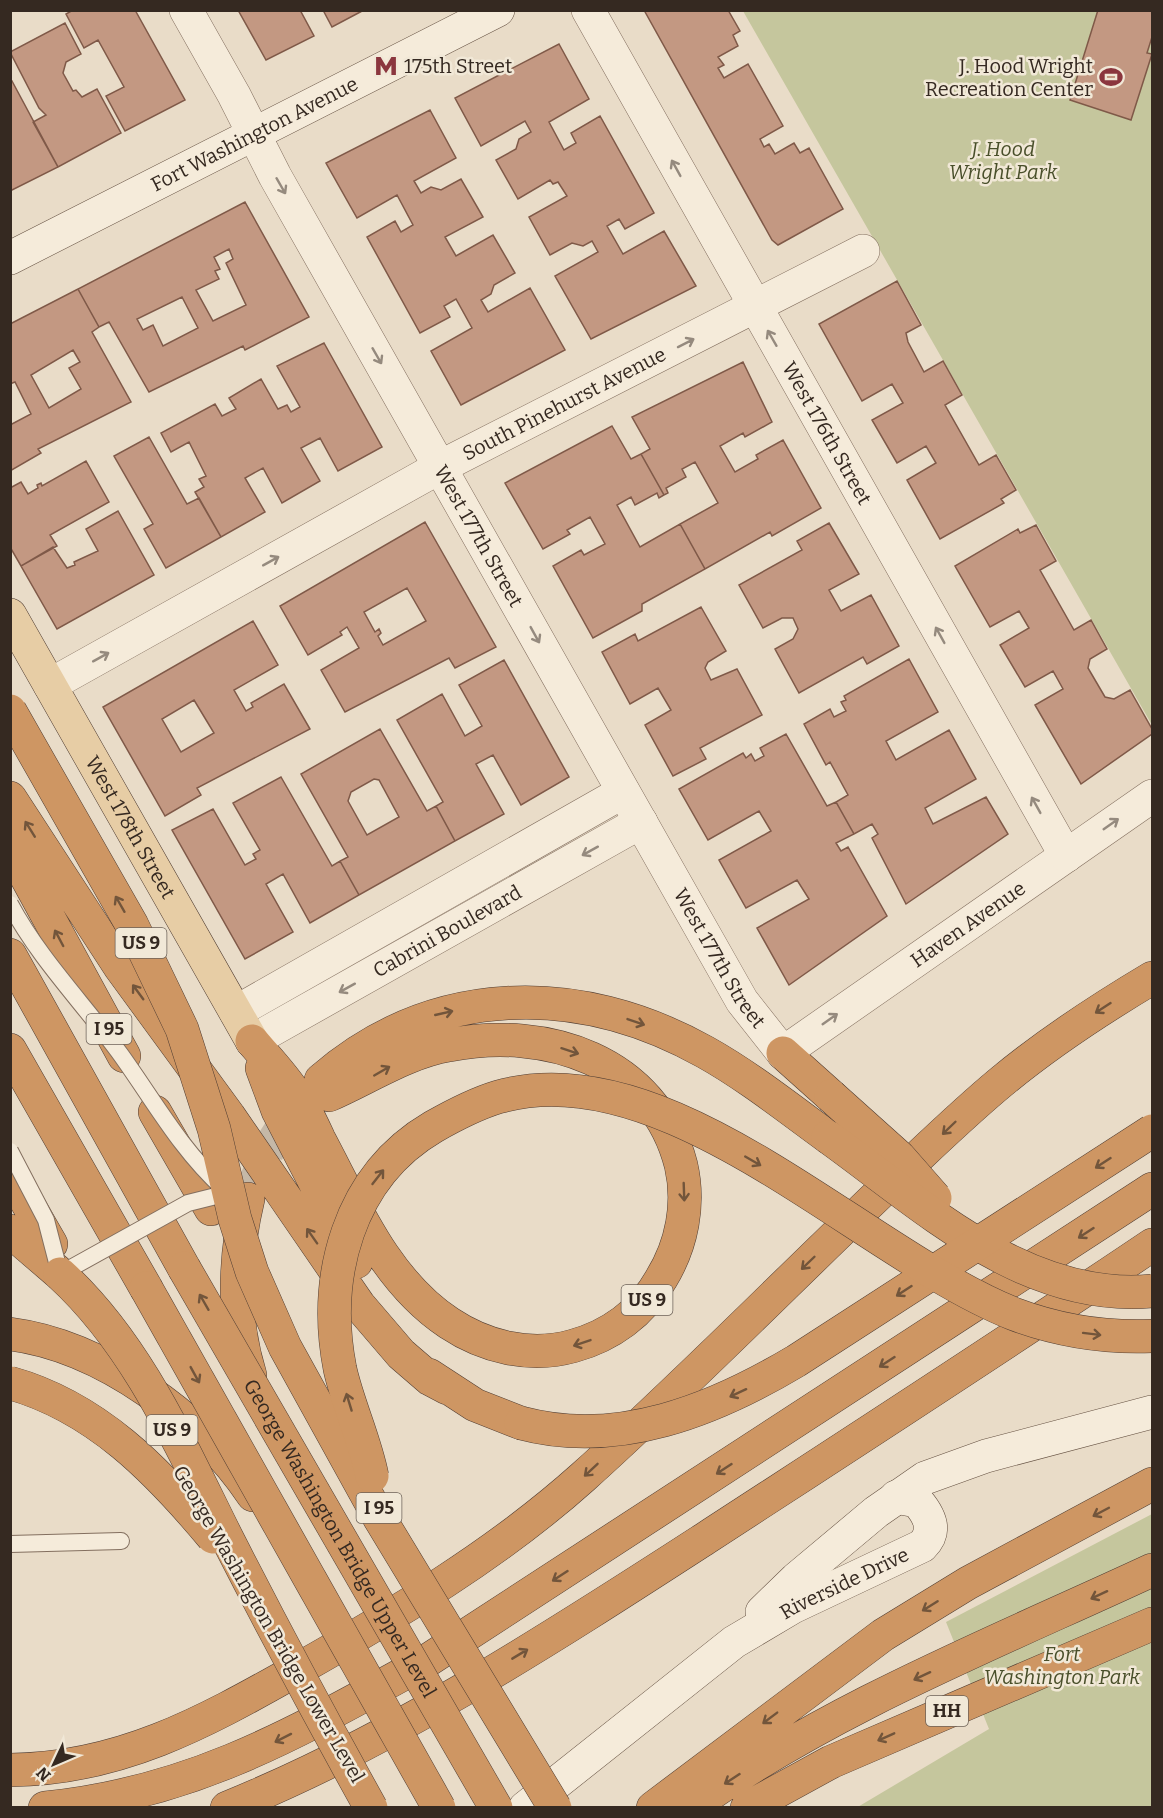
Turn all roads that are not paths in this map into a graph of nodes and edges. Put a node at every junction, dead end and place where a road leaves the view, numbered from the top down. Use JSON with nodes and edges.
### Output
{"nodes":[{"id":1,"x":186,"y":10,"type":"edge"},
{"id":2,"x":498,"y":10,"type":"edge"},
{"id":3,"x":588,"y":10,"type":"edge"},
{"id":4,"x":254,"y":134,"type":"junction"},
{"id":5,"x":863,"y":251,"type":"dead end"},
{"id":6,"x":10,"y":258,"type":"edge"},
{"id":7,"x":755,"y":308,"type":"junction"},
{"id":8,"x":440,"y":467,"type":"junction"},
{"id":9,"x":10,"y":615,"type":"edge"},
{"id":10,"x":50,"y":685,"type":"junction"},
{"id":11,"x":10,"y":711,"type":"edge"},
{"id":12,"x":623,"y":792,"type":"junction"},
{"id":13,"x":1152,"y":796,"type":"edge"},
{"id":14,"x":10,"y":798,"type":"edge"},
{"id":15,"x":641,"y":822,"type":"junction"},
{"id":16,"x":10,"y":847,"type":"edge"},
{"id":17,"x":1066,"y":856,"type":"junction"},
{"id":18,"x":10,"y":904,"type":"edge"},
{"id":19,"x":10,"y":956,"type":"edge"},
{"id":20,"x":1152,"y":978,"type":"edge"},
{"id":21,"x":236,"y":1012,"type":"junction"},
{"id":22,"x":252,"y":1041,"type":"junction"},
{"id":23,"x":10,"y":1050,"type":"edge"},
{"id":24,"x":783,"y":1053,"type":"junction"},
{"id":25,"x":1152,"y":1131,"type":"edge"},
{"id":26,"x":10,"y":1151,"type":"edge"},
{"id":27,"x":10,"y":1173,"type":"edge"},
{"id":28,"x":1152,"y":1189,"type":"edge"},
{"id":29,"x":229,"y":1200,"type":"junction"},
{"id":30,"x":10,"y":1231,"type":"edge"},
{"id":31,"x":971,"y":1240,"type":"junction"},
{"id":32,"x":1152,"y":1245,"type":"edge"},
{"id":33,"x":68,"y":1280,"type":"junction"},
{"id":34,"x":1152,"y":1291,"type":"edge"},
{"id":35,"x":10,"y":1334,"type":"edge"},
{"id":36,"x":1152,"y":1336,"type":"edge"},
{"id":37,"x":10,"y":1383,"type":"edge"},
{"id":38,"x":447,"y":1388,"type":"junction"},
{"id":39,"x":1152,"y":1412,"type":"edge"},
{"id":40,"x":1152,"y":1484,"type":"edge"},
{"id":41,"x":896,"y":1497,"type":"junction"},
{"id":42,"x":380,"y":1519,"type":"junction"},
{"id":43,"x":122,"y":1541,"type":"dead end"},
{"id":44,"x":10,"y":1544,"type":"edge"},
{"id":45,"x":1152,"y":1570,"type":"edge"},
{"id":46,"x":260,"y":1602,"type":"junction"},
{"id":47,"x":1152,"y":1624,"type":"edge"},
{"id":48,"x":734,"y":1642,"type":"junction"},
{"id":49,"x":321,"y":1719,"type":"junction"},
{"id":50,"x":10,"y":1770,"type":"edge"},
{"id":51,"x":45,"y":1808,"type":"edge"},
{"id":52,"x":227,"y":1808,"type":"edge"},
{"id":53,"x":373,"y":1808,"type":"edge"},
{"id":54,"x":430,"y":1808,"type":"edge"},
{"id":55,"x":439,"y":1808,"type":"edge"},
{"id":56,"x":487,"y":1808,"type":"edge"},
{"id":57,"x":496,"y":1808,"type":"edge"},
{"id":58,"x":525,"y":1808,"type":"edge"},
{"id":59,"x":545,"y":1808,"type":"edge"},
{"id":60,"x":555,"y":1808,"type":"edge"},
{"id":61,"x":653,"y":1808,"type":"edge"},
{"id":62,"x":690,"y":1808,"type":"edge"},
{"id":63,"x":747,"y":1808,"type":"edge"}],
"edges":[{"from":1,"to":4,"type":"street","name":"West 177th Street"},
{"from":2,"to":4,"type":"street","name":"Fort Washington Avenue"},
{"from":7,"to":3,"type":"street","name":"West 176th Street","one_way":true},
{"from":4,"to":6,"type":"street","name":"Fort Washington Avenue"},
{"from":4,"to":8,"type":"street","name":"West 177th Street","one_way":true},
{"from":5,"to":7,"type":"street","name":"South Pinehurst Avenue"},
{"from":8,"to":7,"type":"street","name":"South Pinehurst Avenue","one_way":true},
{"from":17,"to":7,"type":"street","name":"West 176th Street","one_way":true},
{"from":10,"to":8,"type":"street","name":"South Pinehurst Avenue","one_way":true},
{"from":8,"to":12,"type":"street","name":"West 177th Street","one_way":true},
{"from":9,"to":10,"type":"main road","name":"West 178th Street","number":"US 9"},
{"from":10,"to":21,"type":"main road","name":"West 178th Street","number":"US 9"},
{"from":29,"to":11,"type":"highway","number":"US 9","one_way":true,"bridge":true},
{"from":12,"to":15,"type":"street","name":"West 177th Street"},
{"from":12,"to":21,"type":"street","name":"Cabrini Boulevard"},
{"from":17,"to":13,"type":"street","name":"Haven Avenue","one_way":true},
{"from":38,"to":14,"type":"highway","one_way":true},
{"from":15,"to":22,"type":"street","name":"Cabrini Boulevard","one_way":true},
{"from":15,"to":24,"type":"street","name":"West 177th Street"},
{"from":29,"to":16,"type":"highway","number":"I 95","one_way":true},
{"from":24,"to":17,"type":"street","name":"Haven Avenue","one_way":true},
{"from":18,"to":29,"type":"lane","bridge":true},
{"from":57,"to":19,"type":"highway","name":"George Washington Bridge Upper Level","number":"I 95","one_way":true,"bridge":true},
{"from":20,"to":50,"type":"highway","one_way":true},
{"from":21,"to":22,"type":"main road","name":"West 178th Street","number":"US 9"},
{"from":22,"to":31,"type":"highway","number":"US 9","bridge":true},
{"from":22,"to":38,"type":"highway"},
{"from":23,"to":55,"type":"highway","one_way":true,"bridge":true},
{"from":24,"to":31,"type":"highway","bridge":true},
{"from":25,"to":38,"type":"highway","one_way":true,"bridge":true},
{"from":26,"to":33,"type":"lane","bridge":true},
{"from":27,"to":33,"type":"highway"},
{"from":28,"to":49,"type":"highway","one_way":true,"bridge":true},
{"from":29,"to":33,"type":"lane","bridge":true},
{"from":29,"to":42,"type":"highway","number":"US 9","bridge":true},
{"from":29,"to":56,"type":"highway","number":"US 9"},
{"from":29,"to":59,"type":"highway","number":"I 95","bridge":true},
{"from":30,"to":33,"type":"highway","number":"US 9"},
{"from":31,"to":34,"type":"highway","bridge":true},
{"from":52,"to":32,"type":"highway","one_way":true,"bridge":true},
{"from":33,"to":46,"type":"highway","number":"US 9","bridge":true},
{"from":33,"to":53,"type":"highway","name":"George Washington Bridge Lower Level","bridge":true},
{"from":35,"to":54,"type":"highway"},
{"from":42,"to":36,"type":"highway","one_way":true,"bridge":true},
{"from":37,"to":46,"type":"highway","bridge":true},
{"from":39,"to":41,"type":"street","name":"Riverside Drive"},
{"from":40,"to":61,"type":"highway","one_way":true},
{"from":41,"to":48,"type":"street","name":"Riverside Drive"},
{"from":41,"to":48,"type":"street","name":"Riverside Drive"},
{"from":42,"to":60,"type":"highway","number":"US 9","bridge":true},
{"from":43,"to":44,"type":"lane"},
{"from":45,"to":62,"type":"highway","one_way":true},
{"from":46,"to":49,"type":"highway","number":"US 9","bridge":true},
{"from":47,"to":63,"type":"highway","number":"HH","one_way":true},
{"from":48,"to":58,"type":"street","name":"Riverside Drive"},
{"from":49,"to":51,"type":"highway","one_way":true},
{"from":49,"to":53,"type":"highway","number":"US 9","bridge":true}]}
